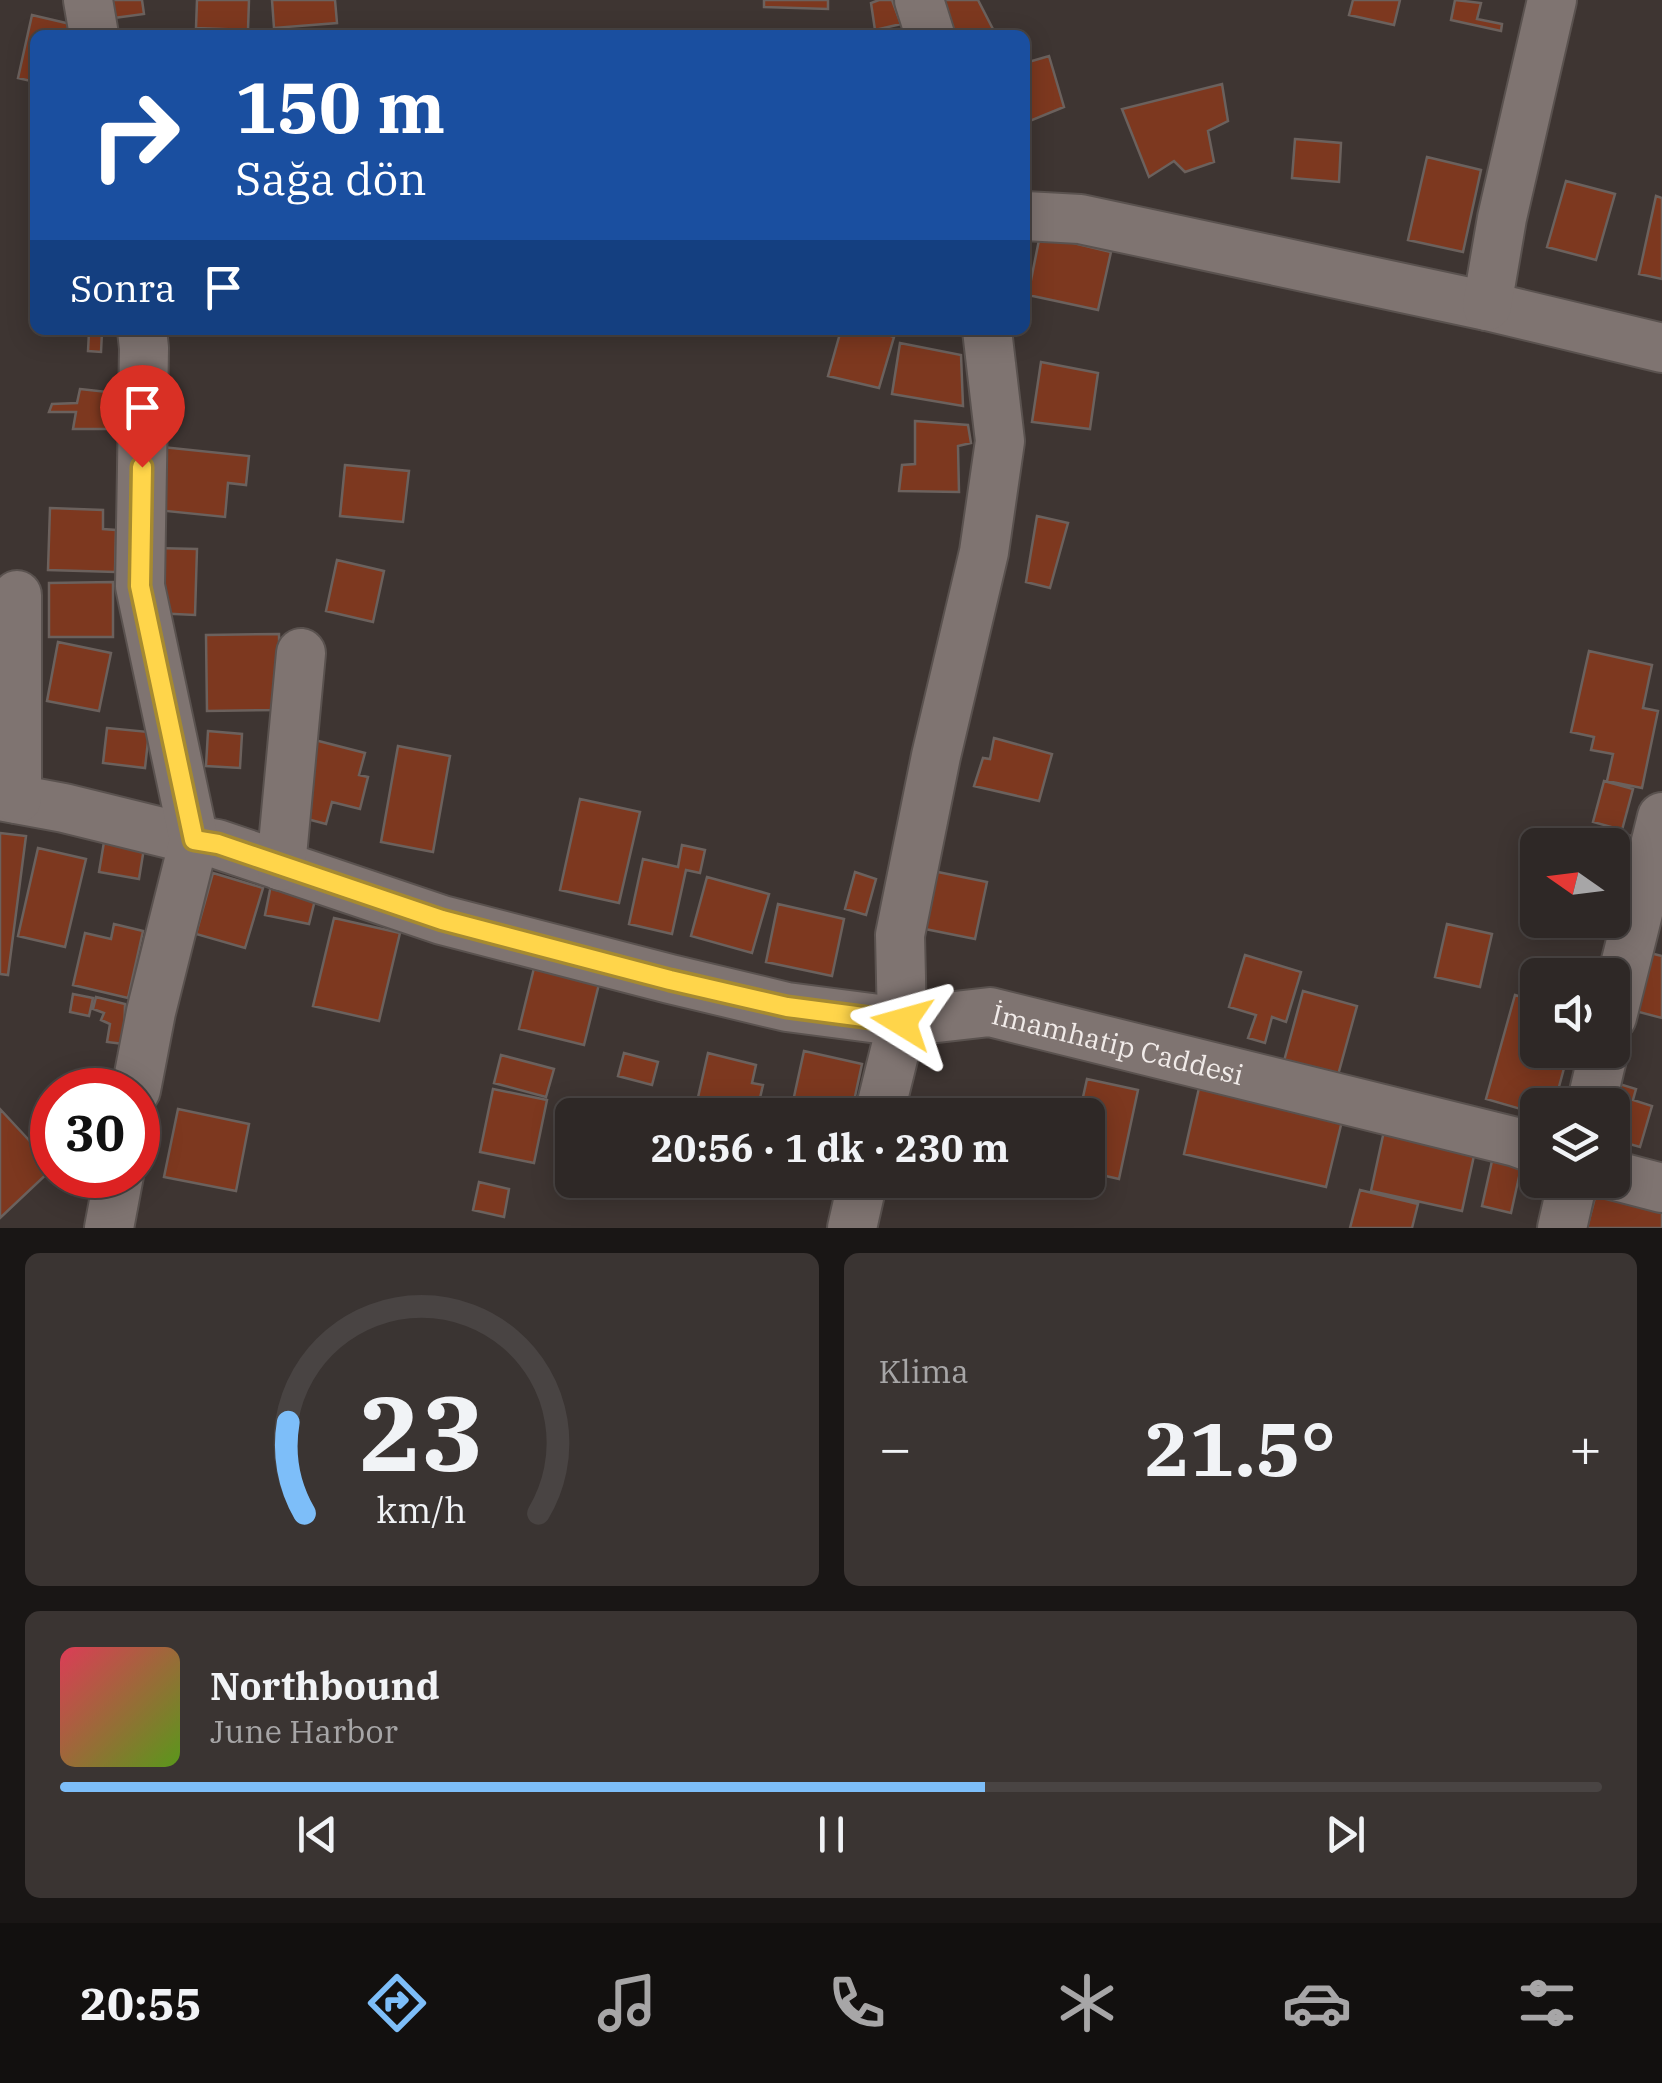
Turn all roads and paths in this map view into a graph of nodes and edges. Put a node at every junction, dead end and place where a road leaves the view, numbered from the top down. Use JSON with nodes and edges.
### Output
{"nodes":[{"id":1,"x":88,"y":0,"type":"edge"},
{"id":2,"x":920,"y":0,"type":"edge"},
{"id":3,"x":1552,"y":0,"type":"edge"},
{"id":4,"x":93,"y":30,"type":"edge"},
{"id":5,"x":929,"y":30,"type":"edge"},
{"id":6,"x":1030,"y":216,"type":"edge"},
{"id":7,"x":1487,"y":306,"type":"junction"},
{"id":8,"x":143,"y":335,"type":"edge"},
{"id":9,"x":988,"y":335,"type":"edge"},
{"id":10,"x":1662,"y":348,"type":"edge"},
{"id":11,"x":17,"y":596,"type":"dead end"},
{"id":12,"x":302,"y":653,"type":"dead end"},
{"id":13,"x":8,"y":797,"type":"edge"},
{"id":14,"x":1662,"y":817,"type":"edge"},
{"id":15,"x":194,"y":840,"type":"junction"},
{"id":16,"x":281,"y":866,"type":"junction"},
{"id":17,"x":1627,"y":958,"type":"edge"},
{"id":18,"x":902,"y":1022,"type":"junction"},
{"id":19,"x":140,"y":1068,"type":"edge"},
{"id":20,"x":883,"y":1098,"type":"edge"},
{"id":21,"x":1520,"y":1143,"type":"edge"},
{"id":22,"x":1630,"y":1180,"type":"edge"},
{"id":23,"x":1662,"y":1188,"type":"edge"},
{"id":24,"x":114,"y":1198,"type":"edge"},
{"id":25,"x":860,"y":1198,"type":"edge"},
{"id":26,"x":1568,"y":1198,"type":"edge"},
{"id":27,"x":108,"y":1228,"type":"edge"},
{"id":28,"x":852,"y":1228,"type":"edge"},
{"id":29,"x":1562,"y":1228,"type":"edge"}],
"edges":[{"from":1,"to":4,"type":"street"},
{"from":2,"to":5,"type":"street"},
{"from":3,"to":7,"type":"street"},
{"from":6,"to":7,"type":"street"},
{"from":7,"to":10,"type":"street"},
{"from":8,"to":15,"type":"street"},
{"from":9,"to":18,"type":"street"},
{"from":11,"to":13,"type":"street"},
{"from":12,"to":16,"type":"street"},
{"from":13,"to":15,"type":"street","name":"İmamhatip Caddesi"},
{"from":14,"to":17,"type":"street"},
{"from":15,"to":16,"type":"street","name":"İmamhatip Caddesi"},
{"from":15,"to":19,"type":"street"},
{"from":16,"to":18,"type":"street","name":"İmamhatip Caddesi"},
{"from":18,"to":20,"type":"street"},
{"from":18,"to":21,"type":"street","name":"İmamhatip Caddesi"},
{"from":22,"to":23,"type":"street"},
{"from":24,"to":27,"type":"street"},
{"from":25,"to":28,"type":"street"},
{"from":26,"to":29,"type":"street"}]}
